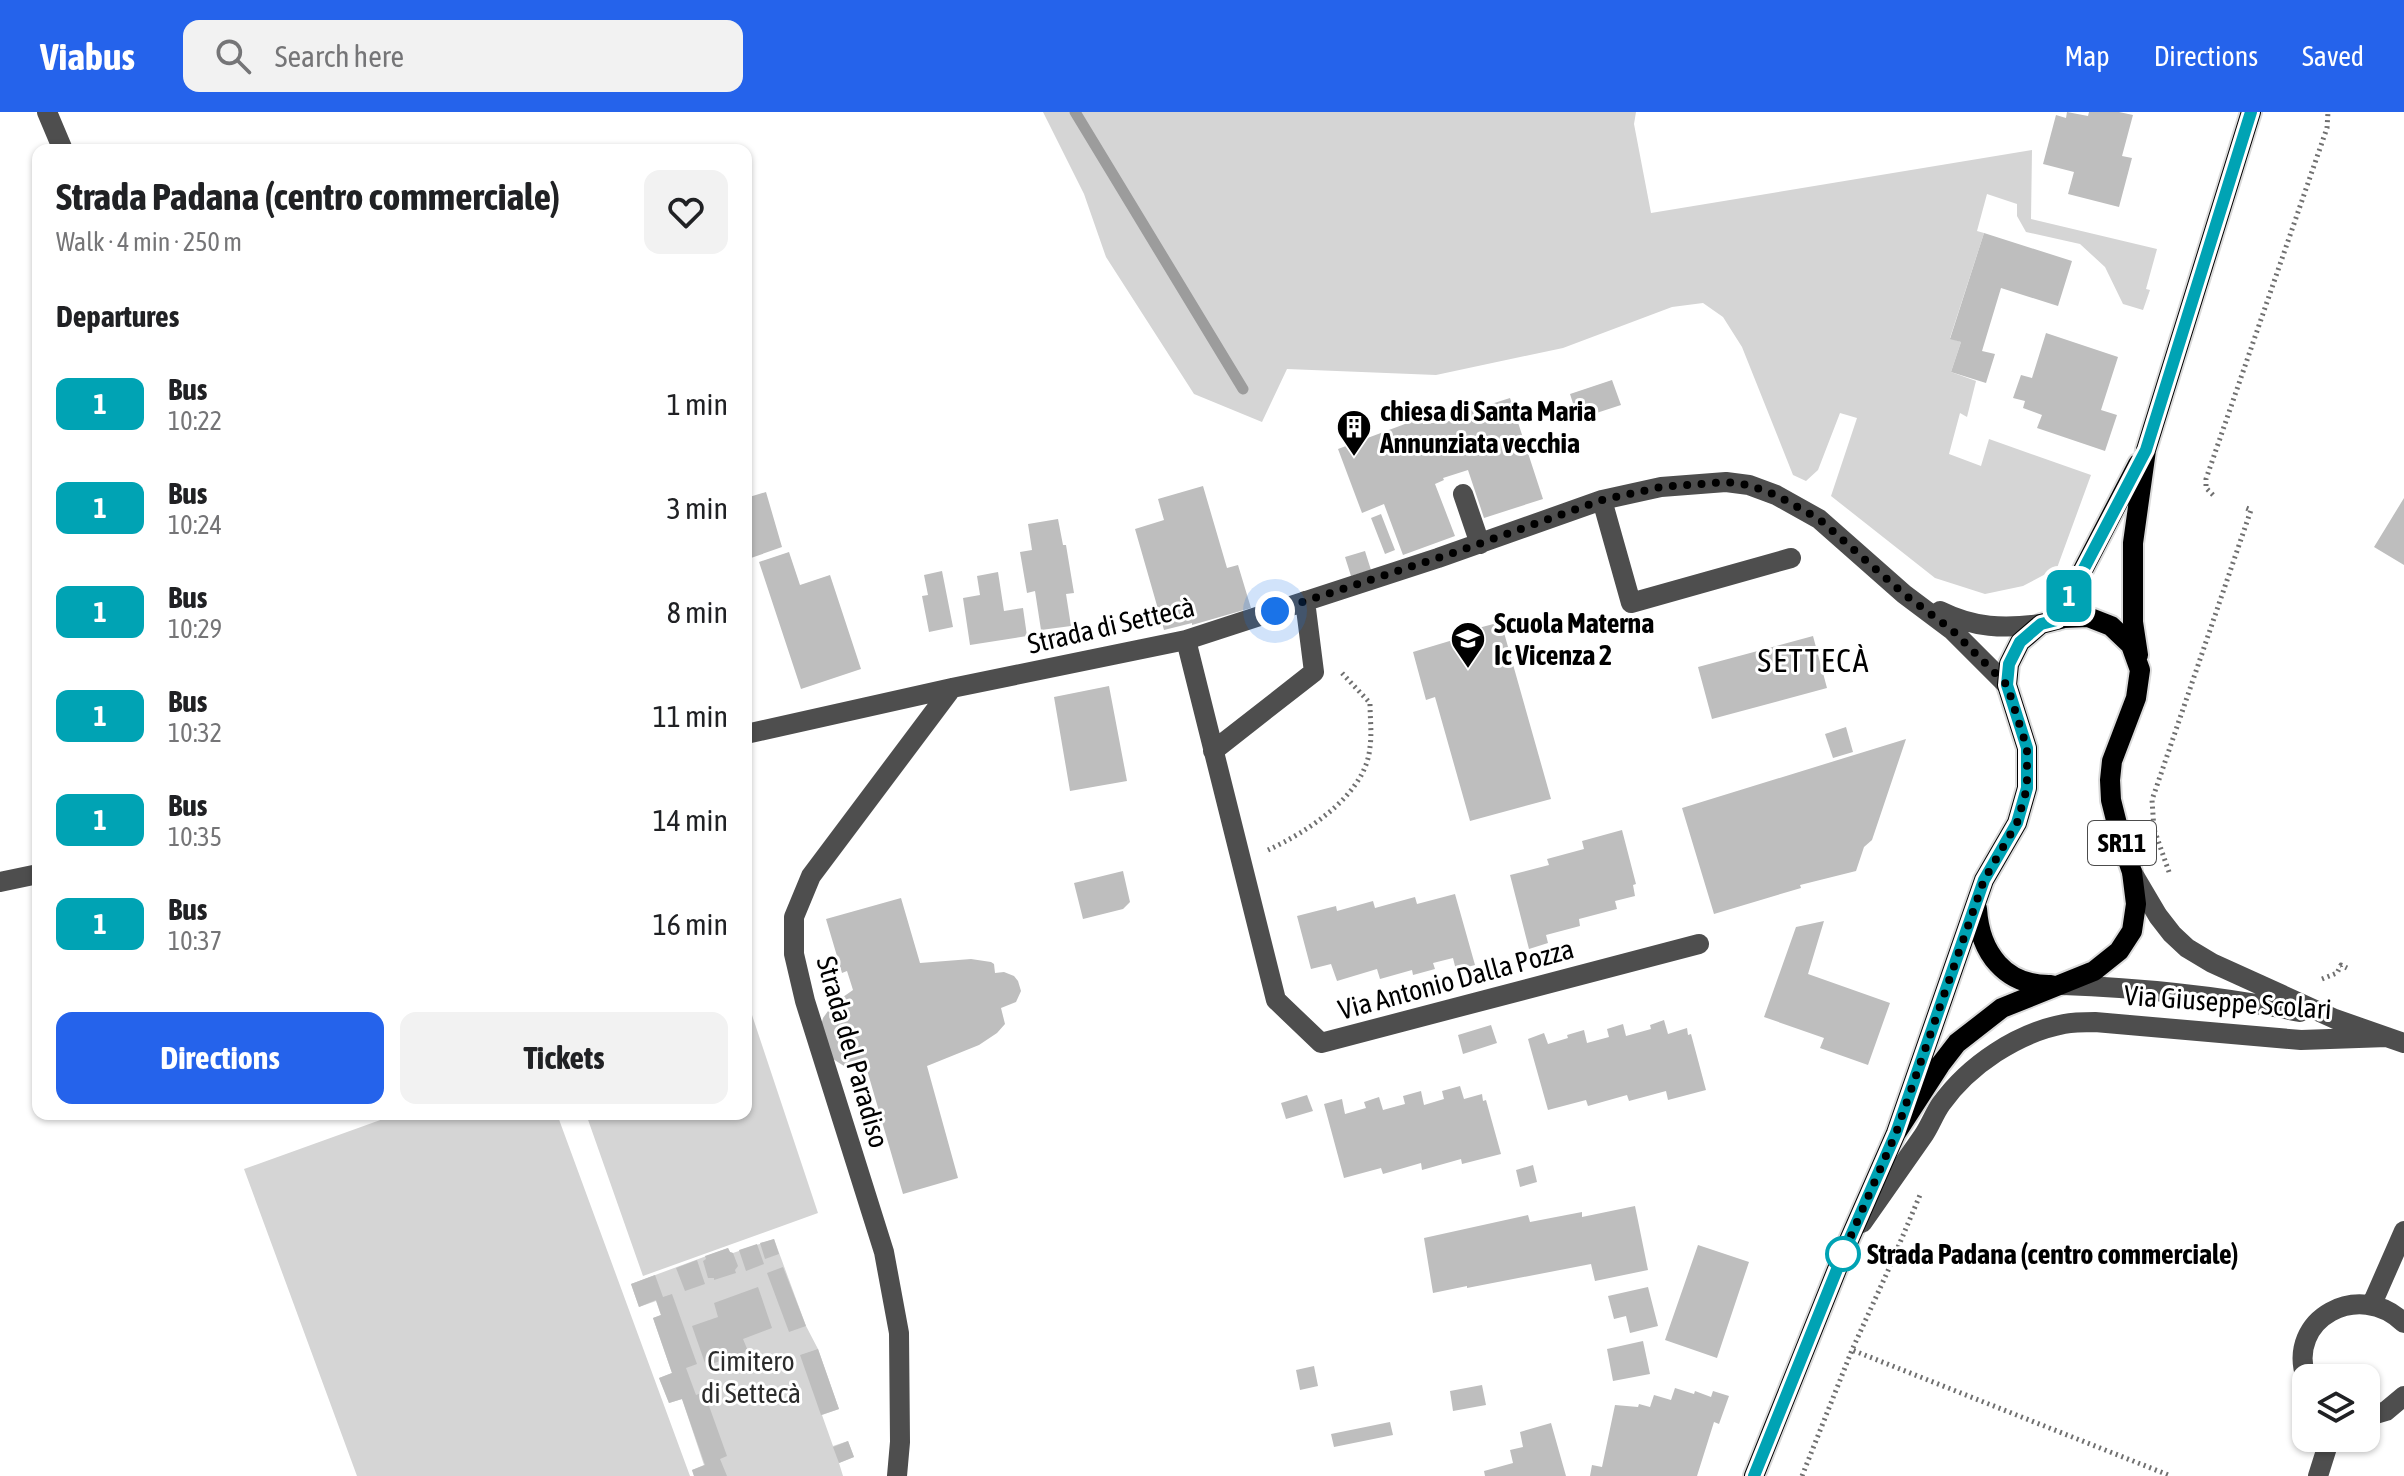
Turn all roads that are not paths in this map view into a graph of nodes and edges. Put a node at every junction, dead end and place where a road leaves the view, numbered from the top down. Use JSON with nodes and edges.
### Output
{"nodes":[{"id":1,"x":47,"y":112,"type":"edge"},
{"id":2,"x":2251,"y":112,"type":"edge"},
{"id":3,"x":60,"y":144,"type":"edge"},
{"id":4,"x":2146,"y":450,"type":"junction"},
{"id":5,"x":1463,"y":494,"type":"dead end"},
{"id":6,"x":1602,"y":500,"type":"junction"},
{"id":7,"x":1480,"y":544,"type":"junction"},
{"id":8,"x":1791,"y":558,"type":"dead end"},
{"id":9,"x":1904,"y":594,"type":"junction"},
{"id":10,"x":1305,"y":601,"type":"junction"},
{"id":11,"x":2049,"y":622,"type":"junction"},
{"id":12,"x":1186,"y":640,"type":"junction"},
{"id":13,"x":2140,"y":670,"type":"junction"},
{"id":14,"x":2007,"y":685,"type":"junction"},
{"id":15,"x":952,"y":688,"type":"junction"},
{"id":16,"x":752,"y":733,"type":"edge"},
{"id":17,"x":1213,"y":751,"type":"junction"},
{"id":18,"x":2132,"y":872,"type":"junction"},
{"id":19,"x":32,"y":875,"type":"edge"},
{"id":20,"x":0,"y":882,"type":"edge"},
{"id":21,"x":1977,"y":905,"type":"junction"},
{"id":22,"x":1699,"y":944,"type":"dead end"},
{"id":23,"x":2063,"y":985,"type":"junction"},
{"id":24,"x":2335,"y":1019,"type":"junction"},
{"id":25,"x":2396,"y":1040,"type":"edge"},
{"id":26,"x":2404,"y":1058,"type":"edge"},
{"id":27,"x":1896,"y":1133,"type":"junction"},
{"id":28,"x":2404,"y":1231,"type":"edge"},
{"id":29,"x":1846,"y":1247,"type":"junction"},
{"id":30,"x":2372,"y":1304,"type":"junction"},
{"id":31,"x":2404,"y":1323,"type":"edge"},
{"id":32,"x":2304,"y":1364,"type":"edge"},
{"id":33,"x":2404,"y":1396,"type":"edge"},
{"id":34,"x":2380,"y":1413,"type":"edge"},
{"id":35,"x":2326,"y":1452,"type":"edge"},
{"id":36,"x":897,"y":1476,"type":"edge"},
{"id":37,"x":1754,"y":1476,"type":"edge"},
{"id":38,"x":2318,"y":1476,"type":"edge"}],
"edges":[{"from":1,"to":3,"type":"street"},
{"from":2,"to":4,"type":"main road"},
{"from":4,"to":11,"type":"main road"},
{"from":4,"to":13,"type":"main road"},
{"from":5,"to":7,"type":"street"},
{"from":6,"to":7,"type":"street","name":"Strada di Settecà"},
{"from":6,"to":8,"type":"street"},
{"from":6,"to":9,"type":"street","name":"Strada di Settecà"},
{"from":7,"to":10,"type":"street","name":"Strada di Settecà"},
{"from":9,"to":11,"type":"street"},
{"from":9,"to":14,"type":"street"},
{"from":10,"to":12,"type":"street","name":"Strada di Settecà"},
{"from":10,"to":17,"type":"street"},
{"from":11,"to":13,"type":"main road"},
{"from":11,"to":14,"type":"main road"},
{"from":12,"to":15,"type":"street","name":"Strada di Settecà"},
{"from":12,"to":17,"type":"street","name":"Via Antonio Dalla Pozza"},
{"from":13,"to":18,"type":"main road","number":"SR11"},
{"from":14,"to":21,"type":"main road"},
{"from":15,"to":16,"type":"street","name":"Strada di Settecà"},
{"from":15,"to":36,"type":"street","name":"Strada del Paradiso"},
{"from":17,"to":22,"type":"street","name":"Via Antonio Dalla Pozza"},
{"from":18,"to":23,"type":"main road","number":"SR11"},
{"from":18,"to":24,"type":"street","name":"Via Giuseppe Scolari"},
{"from":19,"to":20,"type":"street"},
{"from":21,"to":23,"type":"main road"},
{"from":21,"to":27,"type":"main road"},
{"from":23,"to":24,"type":"street","name":"Via Giuseppe Scolari"},
{"from":23,"to":27,"type":"main road"},
{"from":24,"to":25,"type":"street","name":"Via Giuseppe Scolari"},
{"from":25,"to":26,"type":"street"},
{"from":25,"to":29,"type":"street","name":"Via Giuseppe Scolari"},
{"from":27,"to":29,"type":"main road"},
{"from":28,"to":30,"type":"street"},
{"from":29,"to":37,"type":"main road"},
{"from":30,"to":31,"type":"street"},
{"from":30,"to":32,"type":"street"},
{"from":33,"to":34,"type":"street"},
{"from":35,"to":38,"type":"street"}]}
